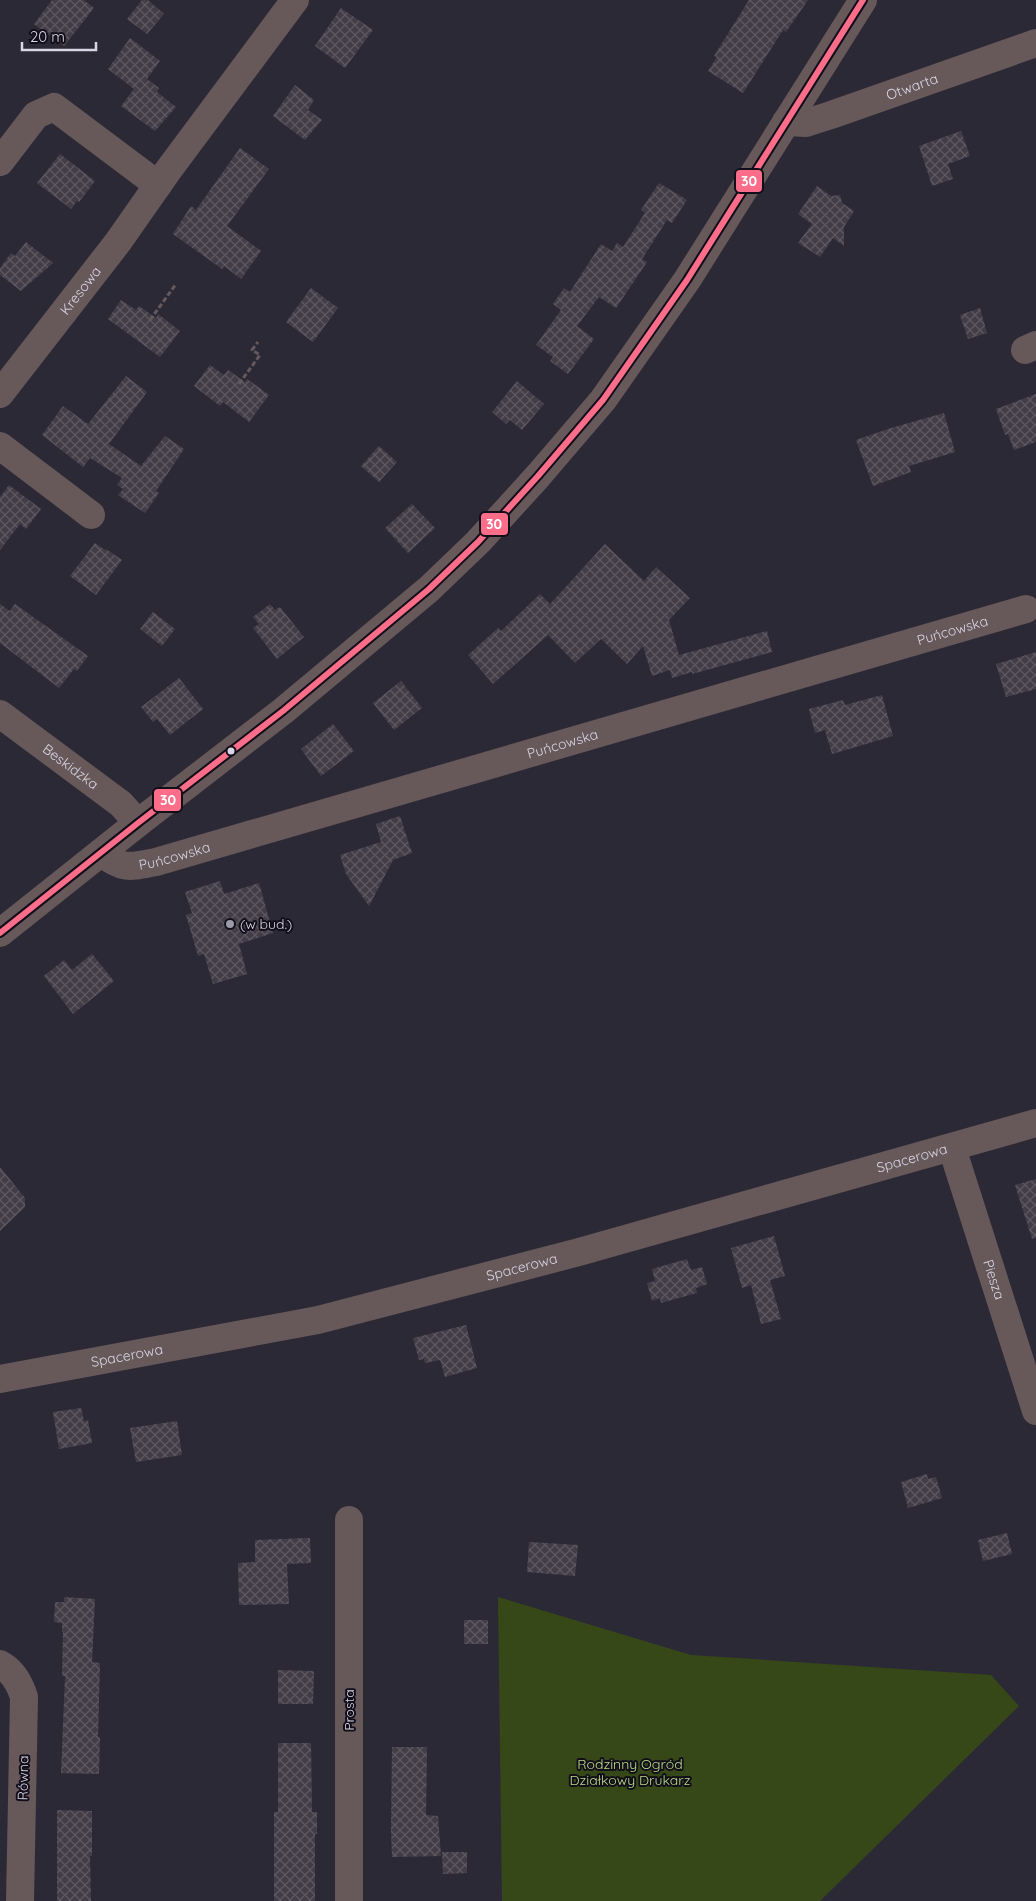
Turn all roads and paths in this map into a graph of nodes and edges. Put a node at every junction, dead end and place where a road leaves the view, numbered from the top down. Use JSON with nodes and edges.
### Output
{"nodes":[{"id":1,"x":294,"y":0,"type":"edge"},
{"id":2,"x":863,"y":0,"type":"edge"},
{"id":3,"x":1036,"y":43,"type":"edge"},
{"id":4,"x":786,"y":122,"type":"junction"},
{"id":5,"x":0,"y":162,"type":"edge"},
{"id":6,"x":158,"y":185,"type":"junction"},
{"id":7,"x":176,"y":284,"type":"dead end"},
{"id":8,"x":150,"y":320,"type":"dead end"},
{"id":9,"x":258,"y":342,"type":"dead end"},
{"id":10,"x":239,"y":384,"type":"dead end"},
{"id":11,"x":0,"y":394,"type":"edge"},
{"id":12,"x":0,"y":446,"type":"edge"},
{"id":13,"x":91,"y":515,"type":"dead end"},
{"id":14,"x":1026,"y":609,"type":"dead end"},
{"id":15,"x":0,"y":714,"type":"edge"},
{"id":16,"x":138,"y":823,"type":"junction"},
{"id":17,"x":101,"y":853,"type":"junction"},
{"id":18,"x":0,"y":933,"type":"edge"},
{"id":19,"x":1036,"y":1123,"type":"edge"},
{"id":20,"x":952,"y":1148,"type":"junction"},
{"id":21,"x":0,"y":1378,"type":"edge"},
{"id":22,"x":1036,"y":1411,"type":"edge"},
{"id":23,"x":349,"y":1520,"type":"dead end"},
{"id":24,"x":0,"y":1664,"type":"edge"},
{"id":25,"x":20,"y":1901,"type":"edge"},
{"id":26,"x":349,"y":1901,"type":"edge"}],
"edges":[{"from":1,"to":6,"type":"street","name":"Kresowa"},
{"from":2,"to":4,"type":"street"},
{"from":3,"to":4,"type":"street","name":"Otwarta"},
{"from":4,"to":16,"type":"street"},
{"from":5,"to":6,"type":"street"},
{"from":6,"to":11,"type":"street","name":"Kresowa"},
{"from":7,"to":8,"type":"path"},
{"from":9,"to":10,"type":"path"},
{"from":12,"to":13,"type":"street"},
{"from":14,"to":17,"type":"street","name":"Puńcowska"},
{"from":15,"to":16,"type":"street","name":"Beskidzka"},
{"from":16,"to":17,"type":"street"},
{"from":17,"to":18,"type":"street"},
{"from":19,"to":20,"type":"street","name":"Spacerowa"},
{"from":20,"to":21,"type":"street","name":"Spacerowa"},
{"from":20,"to":22,"type":"street","name":"Piesza"},
{"from":23,"to":26,"type":"street","name":"Prosta"},
{"from":24,"to":25,"type":"street","name":"Równa"}]}
